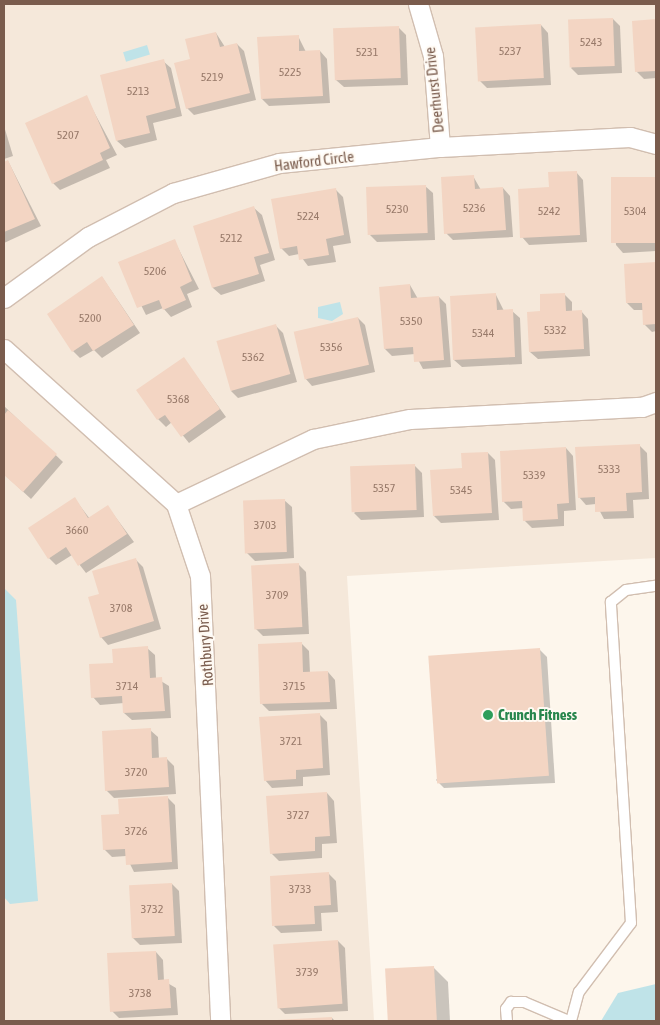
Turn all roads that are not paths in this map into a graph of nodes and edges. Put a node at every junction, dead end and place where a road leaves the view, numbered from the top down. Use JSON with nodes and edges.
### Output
{"nodes":[{"id":1,"x":418,"y":4,"type":"edge"},
{"id":2,"x":656,"y":144,"type":"edge"},
{"id":3,"x":440,"y":147,"type":"junction"},
{"id":4,"x":4,"y":298,"type":"edge"},
{"id":5,"x":4,"y":349,"type":"edge"},
{"id":6,"x":656,"y":402,"type":"edge"},
{"id":7,"x":176,"y":504,"type":"junction"},
{"id":8,"x":656,"y":586,"type":"edge"},
{"id":9,"x":220,"y":1021,"type":"edge"},
{"id":10,"x":507,"y":1021,"type":"edge"},
{"id":11,"x":570,"y":1021,"type":"edge"}],
"edges":[{"from":1,"to":3,"type":"street","name":"Deerhurst Drive"},
{"from":2,"to":3,"type":"street","name":"Hawford Circle"},
{"from":3,"to":4,"type":"street","name":"Hawford Circle"},
{"from":5,"to":7,"type":"street","name":"Rothbury Drive"},
{"from":6,"to":7,"type":"street"},
{"from":7,"to":9,"type":"street","name":"Rothbury Drive"},
{"from":8,"to":11,"type":"lane"},
{"from":10,"to":11,"type":"lane"}]}
